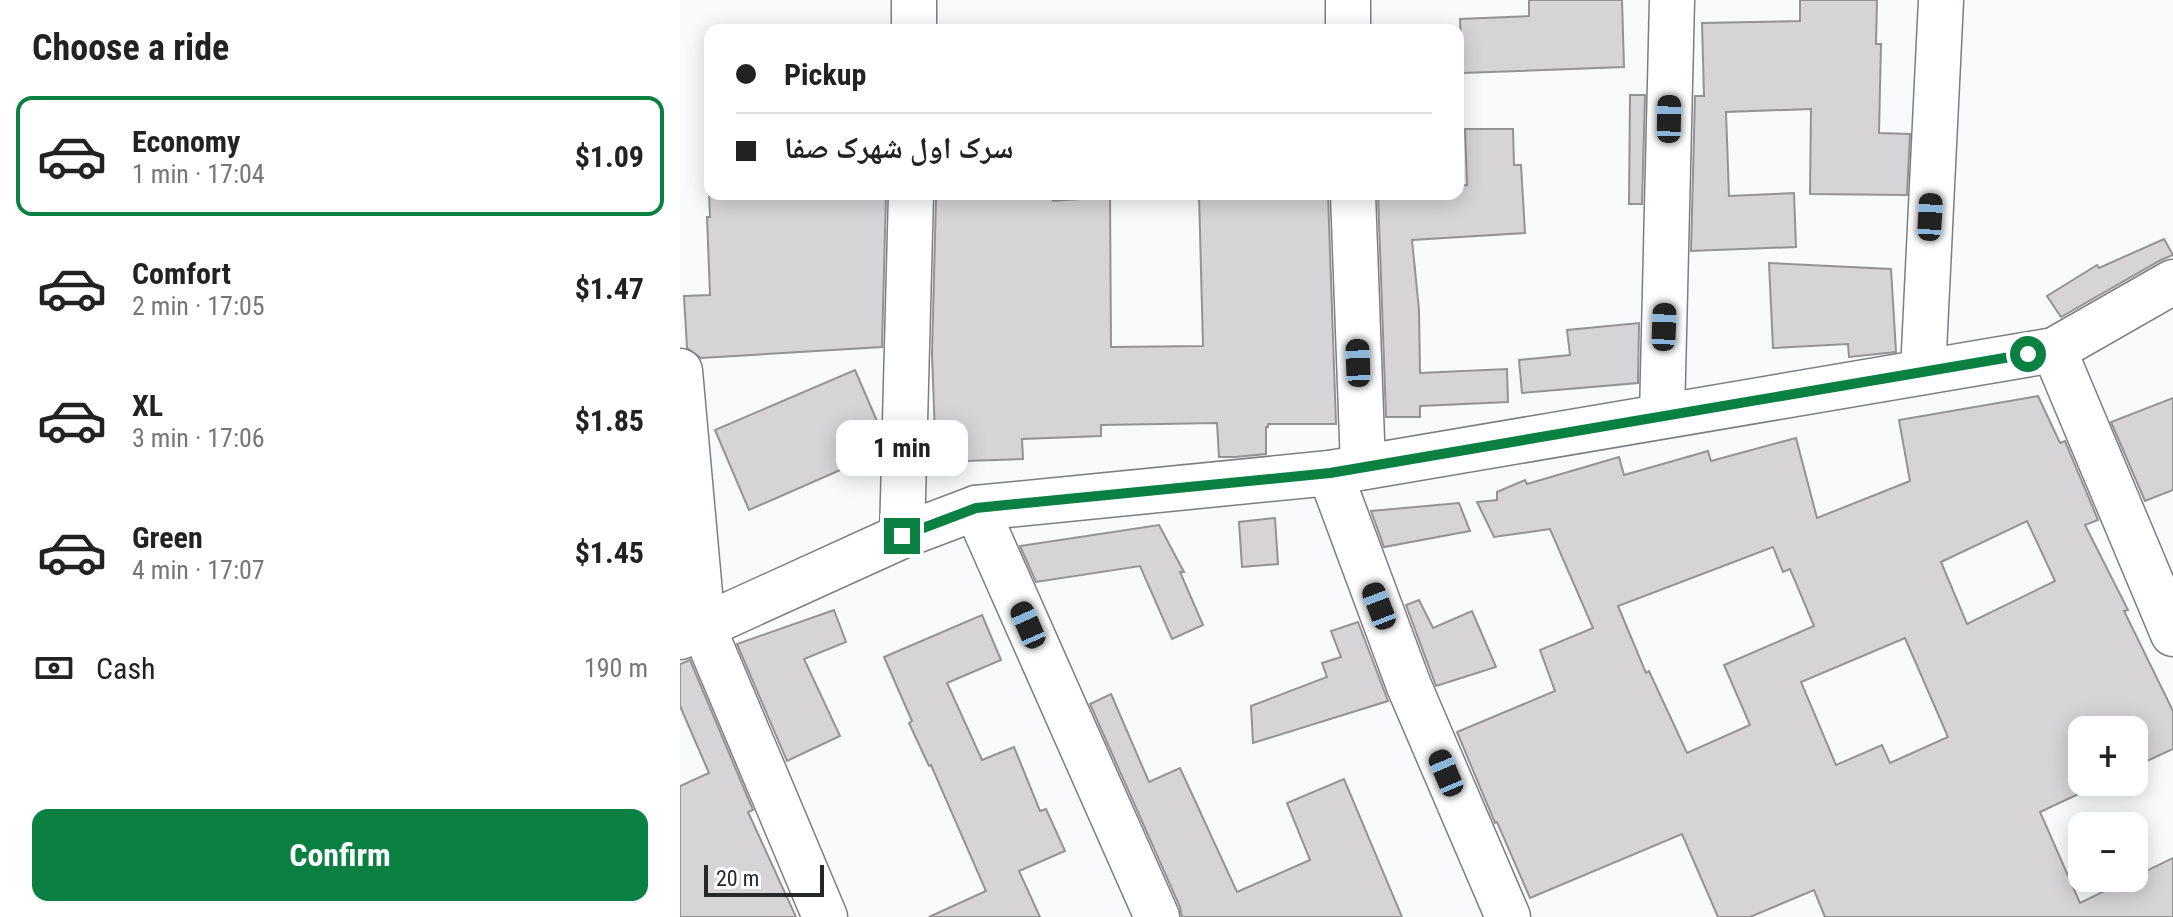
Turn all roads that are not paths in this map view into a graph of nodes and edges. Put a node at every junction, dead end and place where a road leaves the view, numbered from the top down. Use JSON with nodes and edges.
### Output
{"nodes":[{"id":1,"x":914,"y":0,"type":"edge"},
{"id":2,"x":1348,"y":0,"type":"edge"},
{"id":3,"x":1672,"y":0,"type":"edge"},
{"id":4,"x":1941,"y":0,"type":"edge"},
{"id":5,"x":914,"y":24,"type":"edge"},
{"id":6,"x":1348,"y":24,"type":"edge"},
{"id":7,"x":911,"y":200,"type":"edge"},
{"id":8,"x":1353,"y":200,"type":"edge"},
{"id":9,"x":2173,"y":282,"type":"edge"},
{"id":10,"x":2054,"y":350,"type":"junction"},
{"id":11,"x":680,"y":371,"type":"edge"},
{"id":12,"x":1923,"y":372,"type":"junction"},
{"id":13,"x":1662,"y":416,"type":"junction"},
{"id":14,"x":1346,"y":470,"type":"junction"},
{"id":15,"x":976,"y":508,"type":"junction"},
{"id":16,"x":902,"y":536,"type":"junction"},
{"id":17,"x":692,"y":632,"type":"edge"},
{"id":18,"x":2173,"y":634,"type":"edge"},
{"id":19,"x":825,"y":917,"type":"edge"},
{"id":20,"x":1157,"y":917,"type":"edge"},
{"id":21,"x":1508,"y":917,"type":"edge"}],
"edges":[{"from":1,"to":5,"type":"street"},
{"from":2,"to":6,"type":"street"},
{"from":3,"to":13,"type":"street"},
{"from":4,"to":12,"type":"street"},
{"from":7,"to":16,"type":"street"},
{"from":8,"to":14,"type":"street"},
{"from":9,"to":10,"type":"street"},
{"from":10,"to":12,"type":"street"},
{"from":10,"to":18,"type":"street"},
{"from":11,"to":17,"type":"street"},
{"from":12,"to":13,"type":"street"},
{"from":13,"to":14,"type":"street"},
{"from":14,"to":15,"type":"street"},
{"from":14,"to":21,"type":"street"},
{"from":15,"to":16,"type":"street"},
{"from":15,"to":20,"type":"street"},
{"from":16,"to":17,"type":"street"},
{"from":17,"to":19,"type":"street"}]}
